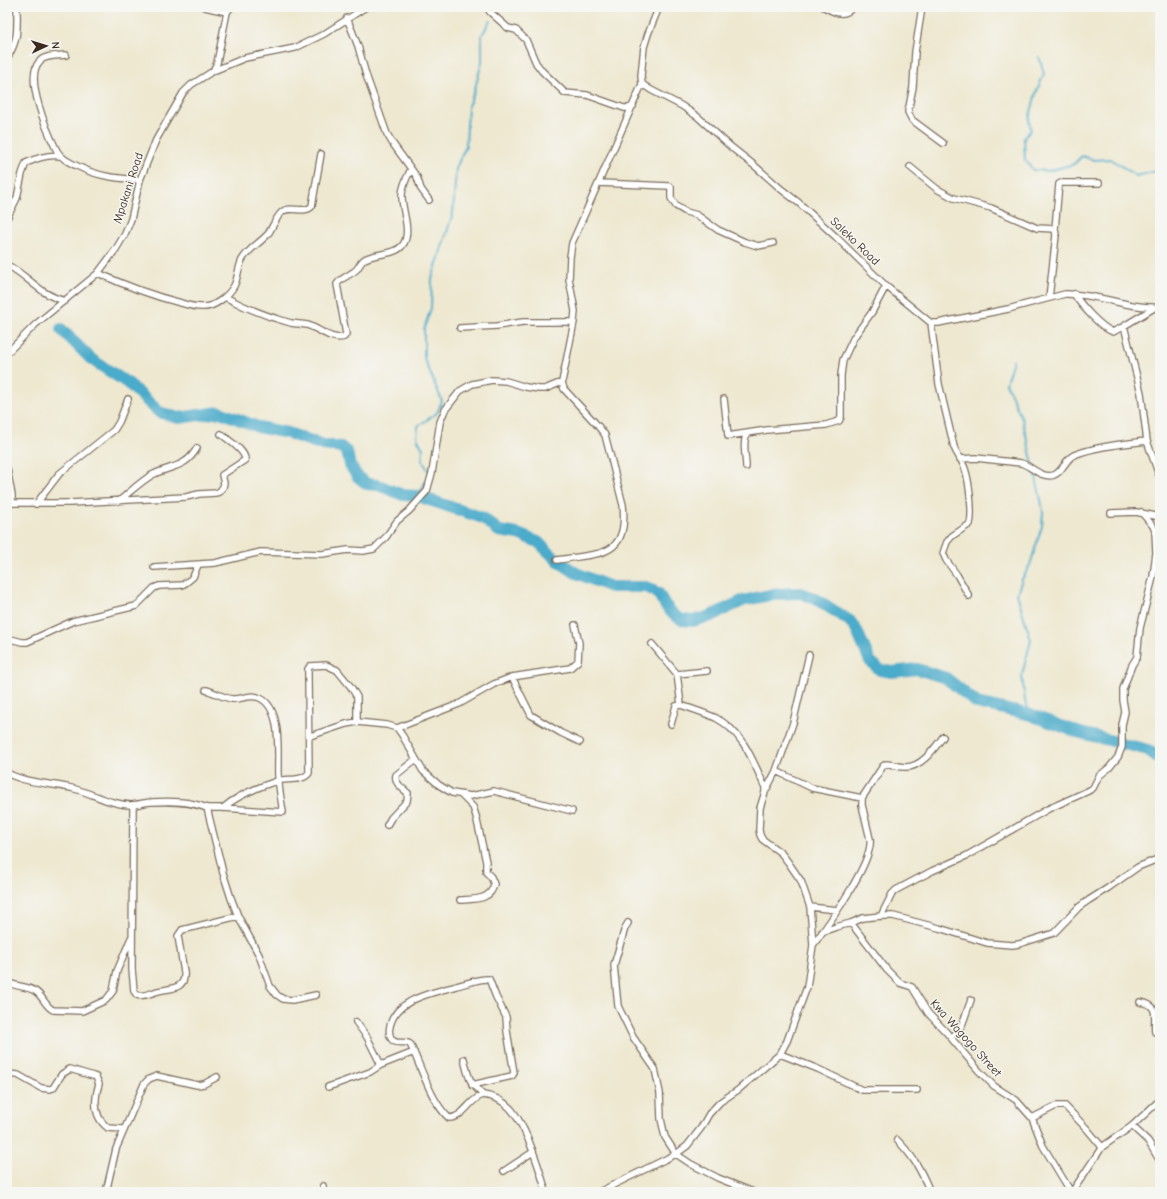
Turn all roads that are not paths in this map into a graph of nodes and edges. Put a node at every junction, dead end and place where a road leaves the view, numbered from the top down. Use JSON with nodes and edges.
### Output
{"nodes":[{"id":1,"x":17,"y":7,"type":"edge"},
{"id":2,"x":205,"y":7,"type":"edge"},
{"id":3,"x":366,"y":7,"type":"edge"},
{"id":4,"x":487,"y":7,"type":"edge"},
{"id":5,"x":659,"y":7,"type":"edge"},
{"id":6,"x":824,"y":7,"type":"edge"},
{"id":7,"x":853,"y":7,"type":"edge"},
{"id":8,"x":922,"y":7,"type":"edge"},
{"id":9,"x":229,"y":9,"type":"edge"},
{"id":10,"x":348,"y":18,"type":"junction"},
{"id":11,"x":66,"y":55,"type":"dead end"},
{"id":12,"x":7,"y":58,"type":"edge"},
{"id":13,"x":213,"y":71,"type":"junction"},
{"id":14,"x":642,"y":84,"type":"junction"},
{"id":15,"x":633,"y":106,"type":"junction"},
{"id":16,"x":943,"y":142,"type":"dead end"},
{"id":17,"x":321,"y":154,"type":"dead end"},
{"id":18,"x":60,"y":156,"type":"junction"},
{"id":19,"x":910,"y":167,"type":"dead end"},
{"id":20,"x":411,"y":169,"type":"junction"},
{"id":21,"x":140,"y":180,"type":"junction"},
{"id":22,"x":1099,"y":182,"type":"dead end"},
{"id":23,"x":599,"y":183,"type":"junction"},
{"id":24,"x":429,"y":200,"type":"dead end"},
{"id":25,"x":7,"y":218,"type":"edge"},
{"id":26,"x":1055,"y":229,"type":"junction"},
{"id":27,"x":772,"y":243,"type":"dead end"},
{"id":28,"x":7,"y":265,"type":"edge"},
{"id":29,"x":98,"y":273,"type":"junction"},
{"id":30,"x":886,"y":286,"type":"junction"},
{"id":31,"x":1074,"y":294,"type":"junction"},
{"id":32,"x":225,"y":297,"type":"junction"},
{"id":33,"x":1049,"y":298,"type":"junction"},
{"id":34,"x":65,"y":301,"type":"junction"},
{"id":35,"x":1160,"y":307,"type":"edge"},
{"id":36,"x":1154,"y":308,"type":"junction"},
{"id":37,"x":574,"y":322,"type":"junction"},
{"id":38,"x":931,"y":323,"type":"junction"},
{"id":39,"x":1124,"y":326,"type":"junction"},
{"id":40,"x":460,"y":328,"type":"dead end"},
{"id":41,"x":7,"y":353,"type":"edge"},
{"id":42,"x":562,"y":382,"type":"junction"},
{"id":43,"x":128,"y":399,"type":"dead end"},
{"id":44,"x":724,"y":399,"type":"dead end"},
{"id":45,"x":221,"y":434,"type":"dead end"},
{"id":46,"x":747,"y":434,"type":"junction"},
{"id":47,"x":1147,"y":441,"type":"junction"},
{"id":48,"x":197,"y":448,"type":"dead end"},
{"id":49,"x":960,"y":459,"type":"junction"},
{"id":50,"x":746,"y":467,"type":"dead end"},
{"id":51,"x":7,"y":470,"type":"edge"},
{"id":52,"x":1160,"y":478,"type":"edge"},
{"id":53,"x":119,"y":501,"type":"junction"},
{"id":54,"x":12,"y":503,"type":"junction"},
{"id":55,"x":36,"y":504,"type":"junction"},
{"id":56,"x":7,"y":507,"type":"edge"},
{"id":57,"x":1141,"y":512,"type":"junction"},
{"id":58,"x":1111,"y":513,"type":"dead end"},
{"id":59,"x":1160,"y":517,"type":"edge"},
{"id":60,"x":557,"y":560,"type":"dead end"},
{"id":61,"x":198,"y":565,"type":"junction"},
{"id":62,"x":154,"y":567,"type":"dead end"},
{"id":63,"x":969,"y":596,"type":"dead end"},
{"id":64,"x":575,"y":625,"type":"dead end"},
{"id":65,"x":7,"y":638,"type":"edge"},
{"id":66,"x":652,"y":644,"type":"dead end"},
{"id":67,"x":809,"y":655,"type":"dead end"},
{"id":68,"x":707,"y":671,"type":"dead end"},
{"id":69,"x":676,"y":674,"type":"junction"},
{"id":70,"x":512,"y":677,"type":"junction"},
{"id":71,"x":206,"y":690,"type":"dead end"},
{"id":72,"x":681,"y":705,"type":"junction"},
{"id":73,"x":357,"y":722,"type":"junction"},
{"id":74,"x":671,"y":724,"type":"dead end"},
{"id":75,"x":397,"y":728,"type":"junction"},
{"id":76,"x":310,"y":736,"type":"junction"},
{"id":77,"x":943,"y":737,"type":"dead end"},
{"id":78,"x":580,"y":742,"type":"dead end"},
{"id":79,"x":416,"y":759,"type":"junction"},
{"id":80,"x":776,"y":771,"type":"junction"},
{"id":81,"x":7,"y":773,"type":"edge"},
{"id":82,"x":279,"y":780,"type":"junction"},
{"id":83,"x":765,"y":792,"type":"junction"},
{"id":84,"x":461,"y":795,"type":"junction"},
{"id":85,"x":862,"y":798,"type":"junction"},
{"id":86,"x":133,"y":805,"type":"junction"},
{"id":87,"x":207,"y":808,"type":"junction"},
{"id":88,"x":223,"y":808,"type":"junction"},
{"id":89,"x":572,"y":811,"type":"dead end"},
{"id":90,"x":387,"y":825,"type":"dead end"},
{"id":91,"x":1160,"y":858,"type":"edge"},
{"id":92,"x":460,"y":900,"type":"dead end"},
{"id":93,"x":810,"y":907,"type":"junction"},
{"id":94,"x":838,"y":910,"type":"junction"},
{"id":95,"x":238,"y":916,"type":"junction"},
{"id":96,"x":881,"y":916,"type":"junction"},
{"id":97,"x":628,"y":923,"type":"dead end"},
{"id":98,"x":851,"y":924,"type":"junction"},
{"id":99,"x":822,"y":932,"type":"junction"},
{"id":100,"x":132,"y":938,"type":"junction"},
{"id":101,"x":813,"y":945,"type":"junction"},
{"id":102,"x":7,"y":982,"type":"edge"},
{"id":103,"x":316,"y":995,"type":"dead end"},
{"id":104,"x":971,"y":1000,"type":"dead end"},
{"id":105,"x":1140,"y":1002,"type":"dead end"},
{"id":106,"x":356,"y":1022,"type":"dead end"},
{"id":107,"x":1160,"y":1034,"type":"edge"},
{"id":108,"x":951,"y":1038,"type":"junction"},
{"id":109,"x":414,"y":1052,"type":"junction"},
{"id":110,"x":780,"y":1054,"type":"junction"},
{"id":111,"x":464,"y":1059,"type":"dead end"},
{"id":112,"x":381,"y":1065,"type":"junction"},
{"id":113,"x":7,"y":1074,"type":"edge"},
{"id":114,"x":217,"y":1077,"type":"dead end"},
{"id":115,"x":472,"y":1085,"type":"junction"},
{"id":116,"x":328,"y":1087,"type":"dead end"},
{"id":117,"x":917,"y":1090,"type":"dead end"},
{"id":118,"x":483,"y":1095,"type":"junction"},
{"id":119,"x":1160,"y":1100,"type":"edge"},
{"id":120,"x":1032,"y":1118,"type":"junction"},
{"id":121,"x":1132,"y":1126,"type":"junction"},
{"id":122,"x":124,"y":1130,"type":"junction"},
{"id":123,"x":897,"y":1140,"type":"dead end"},
{"id":124,"x":1102,"y":1147,"type":"junction"},
{"id":125,"x":533,"y":1152,"type":"junction"},
{"id":126,"x":676,"y":1154,"type":"junction"},
{"id":127,"x":1160,"y":1161,"type":"edge"},
{"id":128,"x":504,"y":1171,"type":"dead end"},
{"id":129,"x":106,"y":1192,"type":"edge"},
{"id":130,"x":546,"y":1192,"type":"edge"},
{"id":131,"x":599,"y":1192,"type":"edge"},
{"id":132,"x":753,"y":1192,"type":"edge"},
{"id":133,"x":930,"y":1192,"type":"edge"},
{"id":134,"x":1071,"y":1192,"type":"edge"}],
"edges":[{"from":1,"to":12,"type":"street"},
{"from":2,"to":9,"type":"street"},
{"from":3,"to":10,"type":"street","name":"Mpakani Road"},
{"from":4,"to":15,"type":"street"},
{"from":5,"to":14,"type":"street"},
{"from":6,"to":7,"type":"street"},
{"from":8,"to":16,"type":"street"},
{"from":9,"to":13,"type":"street"},
{"from":10,"to":13,"type":"street","name":"Mpakani Road"},
{"from":10,"to":20,"type":"street"},
{"from":11,"to":18,"type":"street"},
{"from":13,"to":21,"type":"street","name":"Mpakani Road"},
{"from":14,"to":15,"type":"street"},
{"from":14,"to":30,"type":"street","name":"Saleko Road"},
{"from":15,"to":23,"type":"street"},
{"from":17,"to":32,"type":"street"},
{"from":18,"to":21,"type":"street"},
{"from":18,"to":25,"type":"street"},
{"from":19,"to":26,"type":"street"},
{"from":20,"to":24,"type":"street"},
{"from":20,"to":32,"type":"street"},
{"from":21,"to":29,"type":"street","name":"Mpakani Road"},
{"from":22,"to":26,"type":"street"},
{"from":23,"to":27,"type":"street"},
{"from":23,"to":37,"type":"street"},
{"from":26,"to":33,"type":"street"},
{"from":28,"to":34,"type":"street"},
{"from":29,"to":32,"type":"street"},
{"from":29,"to":34,"type":"street","name":"Mpakani Road"},
{"from":30,"to":38,"type":"street","name":"Saleko Road"},
{"from":30,"to":46,"type":"street"},
{"from":31,"to":33,"type":"street"},
{"from":31,"to":36,"type":"street"},
{"from":31,"to":39,"type":"street"},
{"from":33,"to":38,"type":"street"},
{"from":34,"to":41,"type":"street","name":"Mpakani Road"},
{"from":35,"to":36,"type":"street"},
{"from":36,"to":39,"type":"street"},
{"from":37,"to":40,"type":"street"},
{"from":37,"to":42,"type":"street"},
{"from":38,"to":49,"type":"street"},
{"from":39,"to":47,"type":"street"},
{"from":42,"to":60,"type":"street"},
{"from":42,"to":61,"type":"street"},
{"from":43,"to":55,"type":"street"},
{"from":44,"to":46,"type":"street"},
{"from":45,"to":53,"type":"street"},
{"from":46,"to":50,"type":"street"},
{"from":47,"to":49,"type":"street"},
{"from":47,"to":52,"type":"street"},
{"from":48,"to":53,"type":"street"},
{"from":49,"to":63,"type":"street"},
{"from":51,"to":54,"type":"street"},
{"from":53,"to":55,"type":"street"},
{"from":54,"to":55,"type":"street"},
{"from":54,"to":56,"type":"street"},
{"from":57,"to":58,"type":"street"},
{"from":57,"to":59,"type":"street"},
{"from":57,"to":96,"type":"street"},
{"from":61,"to":62,"type":"street"},
{"from":61,"to":65,"type":"street"},
{"from":64,"to":70,"type":"street"},
{"from":66,"to":69,"type":"street"},
{"from":67,"to":80,"type":"street"},
{"from":68,"to":69,"type":"street"},
{"from":69,"to":72,"type":"street"},
{"from":70,"to":75,"type":"street"},
{"from":70,"to":78,"type":"street"},
{"from":71,"to":82,"type":"street"},
{"from":72,"to":74,"type":"street"},
{"from":72,"to":83,"type":"street"},
{"from":73,"to":75,"type":"street"},
{"from":73,"to":76,"type":"street"},
{"from":73,"to":76,"type":"street"},
{"from":75,"to":79,"type":"street"},
{"from":76,"to":82,"type":"street"},
{"from":77,"to":85,"type":"street"},
{"from":79,"to":84,"type":"street"},
{"from":79,"to":90,"type":"street"},
{"from":80,"to":83,"type":"street"},
{"from":80,"to":85,"type":"street"},
{"from":81,"to":86,"type":"street"},
{"from":82,"to":88,"type":"street"},
{"from":82,"to":88,"type":"street"},
{"from":83,"to":93,"type":"street"},
{"from":84,"to":89,"type":"street"},
{"from":84,"to":92,"type":"street"},
{"from":85,"to":94,"type":"street"},
{"from":86,"to":87,"type":"street"},
{"from":86,"to":100,"type":"street"},
{"from":87,"to":88,"type":"street"},
{"from":87,"to":95,"type":"street"},
{"from":91,"to":96,"type":"street"},
{"from":93,"to":94,"type":"street"},
{"from":93,"to":101,"type":"street"},
{"from":94,"to":99,"type":"street"},
{"from":95,"to":100,"type":"street"},
{"from":95,"to":103,"type":"street"},
{"from":96,"to":98,"type":"street"},
{"from":97,"to":126,"type":"street"},
{"from":98,"to":99,"type":"street"},
{"from":98,"to":108,"type":"street","name":"Kwa Wagogo Street"},
{"from":99,"to":101,"type":"street"},
{"from":100,"to":102,"type":"street"},
{"from":101,"to":110,"type":"street"},
{"from":104,"to":108,"type":"street"},
{"from":105,"to":107,"type":"street"},
{"from":106,"to":112,"type":"street"},
{"from":108,"to":120,"type":"street","name":"Kwa Wagogo Street"},
{"from":109,"to":112,"type":"street"},
{"from":109,"to":115,"type":"street"},
{"from":109,"to":118,"type":"street"},
{"from":110,"to":117,"type":"street"},
{"from":110,"to":126,"type":"street"},
{"from":111,"to":115,"type":"street"},
{"from":112,"to":116,"type":"street"},
{"from":113,"to":122,"type":"street"},
{"from":114,"to":122,"type":"street"},
{"from":115,"to":118,"type":"street"},
{"from":118,"to":125,"type":"street"},
{"from":119,"to":121,"type":"street"},
{"from":120,"to":124,"type":"street"},
{"from":120,"to":134,"type":"street","name":"Kwa Wagogo Street"},
{"from":121,"to":124,"type":"street"},
{"from":121,"to":127,"type":"street"},
{"from":122,"to":129,"type":"street"},
{"from":123,"to":133,"type":"street"},
{"from":124,"to":134,"type":"street"},
{"from":125,"to":128,"type":"street"},
{"from":125,"to":130,"type":"street"},
{"from":126,"to":131,"type":"street"},
{"from":126,"to":132,"type":"street"}]}
